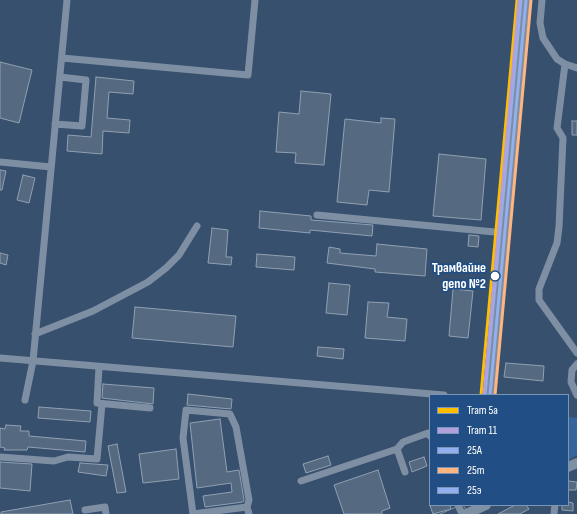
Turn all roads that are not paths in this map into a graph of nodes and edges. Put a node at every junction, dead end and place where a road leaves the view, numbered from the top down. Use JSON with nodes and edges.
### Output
{"nodes":[{"id":1,"x":67,"y":0,"type":"edge"},
{"id":2,"x":255,"y":0,"type":"edge"},
{"id":3,"x":526,"y":0,"type":"edge"},
{"id":4,"x":542,"y":0,"type":"edge"},
{"id":5,"x":62,"y":58,"type":"junction"},
{"id":6,"x":565,"y":64,"type":"junction"},
{"id":7,"x":577,"y":68,"type":"edge"},
{"id":8,"x":60,"y":77,"type":"junction"},
{"id":9,"x":55,"y":124,"type":"junction"},
{"id":10,"x":0,"y":162,"type":"edge"},
{"id":11,"x":51,"y":167,"type":"junction"},
{"id":12,"x":318,"y":215,"type":"dead end"},
{"id":13,"x":197,"y":226,"type":"dead end"},
{"id":14,"x":505,"y":232,"type":"junction"},
{"id":15,"x":35,"y":334,"type":"junction"},
{"id":16,"x":577,"y":353,"type":"edge"},
{"id":17,"x":0,"y":358,"type":"edge"},
{"id":18,"x":33,"y":361,"type":"junction"},
{"id":19,"x":577,"y":364,"type":"edge"},
{"id":20,"x":99,"y":367,"type":"junction"},
{"id":21,"x":432,"y":394,"type":"edge"},
{"id":22,"x":490,"y":394,"type":"edge"},
{"id":23,"x":577,"y":395,"type":"edge"},
{"id":24,"x":25,"y":400,"type":"dead end"},
{"id":25,"x":102,"y":404,"type":"junction"},
{"id":26,"x":150,"y":408,"type":"dead end"},
{"id":27,"x":429,"y":434,"type":"edge"},
{"id":28,"x":397,"y":449,"type":"junction"},
{"id":29,"x":0,"y":457,"type":"edge"},
{"id":30,"x":405,"y":472,"type":"dead end"},
{"id":31,"x":301,"y":481,"type":"dead end"},
{"id":32,"x":461,"y":506,"type":"edge"},
{"id":33,"x":85,"y":510,"type":"dead end"},
{"id":34,"x":248,"y":510,"type":"edge"},
{"id":35,"x":474,"y":510,"type":"edge"},
{"id":36,"x":106,"y":514,"type":"edge"},
{"id":37,"x":193,"y":514,"type":"edge"}],
"edges":[{"from":1,"to":5,"type":"street"},
{"from":2,"to":5,"type":"street"},
{"from":3,"to":14,"type":"main road"},
{"from":4,"to":6,"type":"street"},
{"from":5,"to":8,"type":"street"},
{"from":6,"to":7,"type":"street"},
{"from":6,"to":16,"type":"street"},
{"from":8,"to":9,"type":"street"},
{"from":8,"to":9,"type":"street"},
{"from":9,"to":11,"type":"street"},
{"from":10,"to":11,"type":"street"},
{"from":11,"to":15,"type":"street"},
{"from":12,"to":14,"type":"street"},
{"from":13,"to":15,"type":"street"},
{"from":14,"to":22,"type":"main road"},
{"from":15,"to":18,"type":"street"},
{"from":17,"to":18,"type":"street"},
{"from":18,"to":20,"type":"street"},
{"from":18,"to":24,"type":"street"},
{"from":19,"to":23,"type":"street"},
{"from":20,"to":21,"type":"street"},
{"from":20,"to":25,"type":"street"},
{"from":25,"to":26,"type":"street"},
{"from":25,"to":29,"type":"street"},
{"from":27,"to":28,"type":"street"},
{"from":28,"to":30,"type":"street"},
{"from":28,"to":31,"type":"street"},
{"from":32,"to":35,"type":"street"},
{"from":33,"to":36,"type":"street"},
{"from":34,"to":37,"type":"street"},
{"from":34,"to":37,"type":"street"}]}
